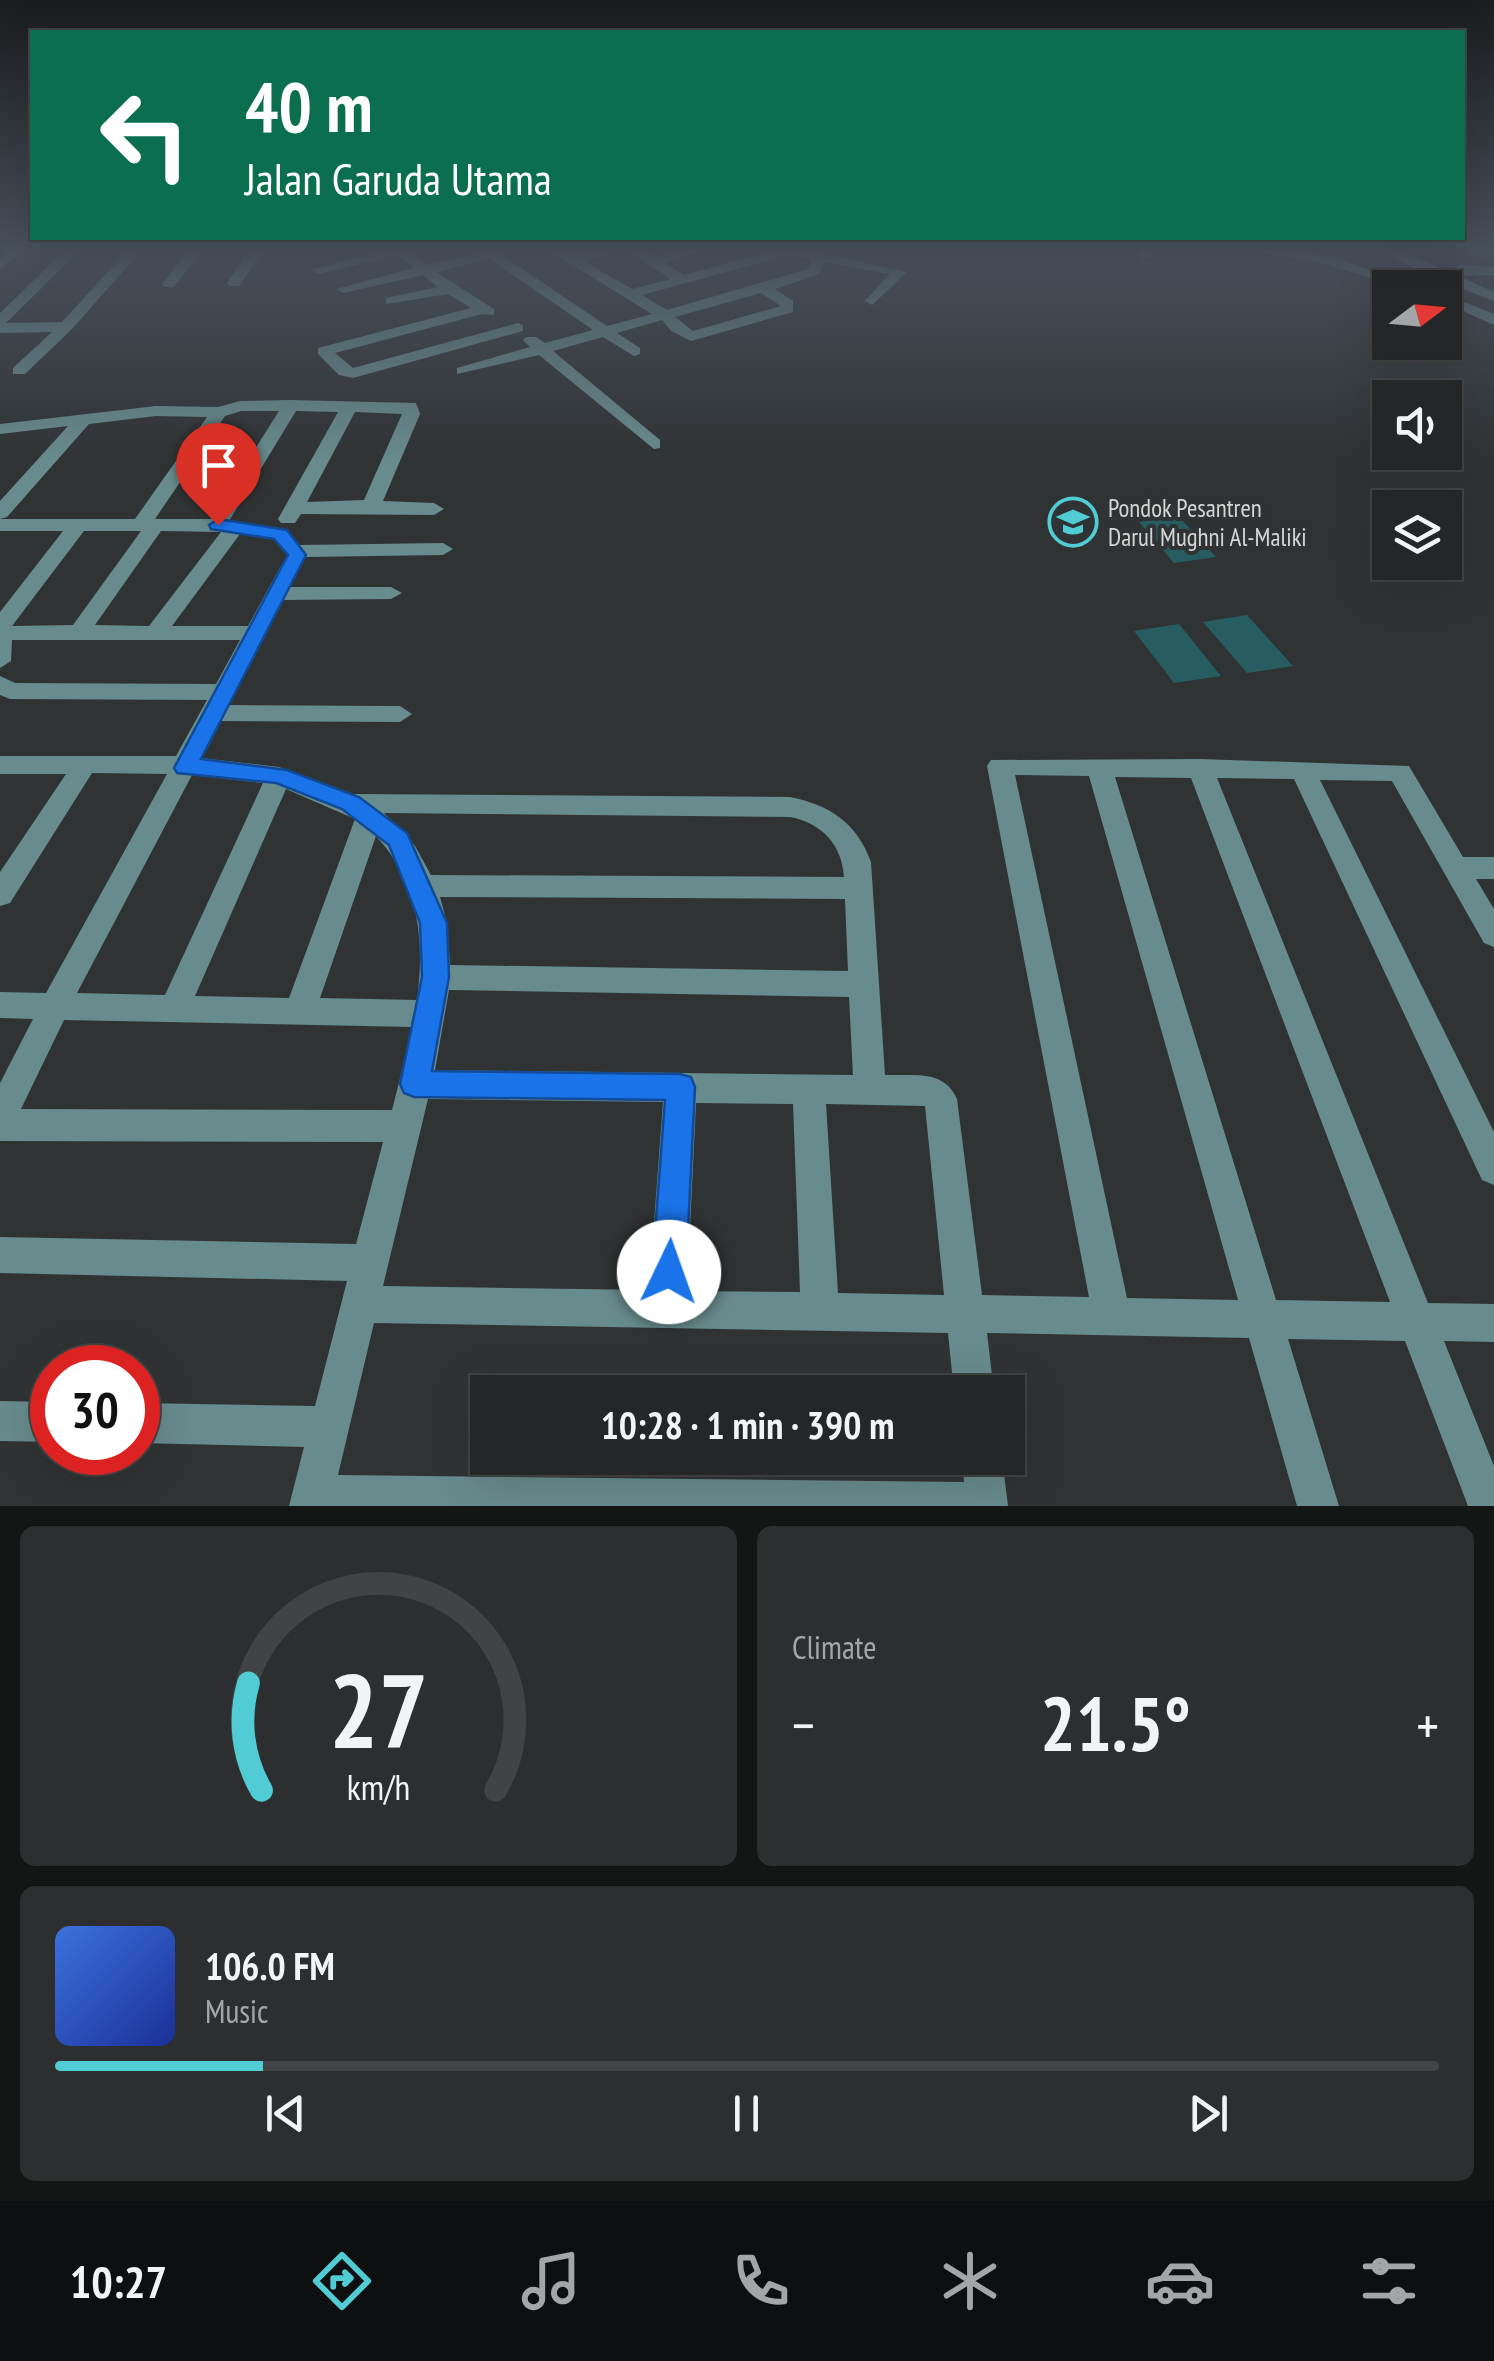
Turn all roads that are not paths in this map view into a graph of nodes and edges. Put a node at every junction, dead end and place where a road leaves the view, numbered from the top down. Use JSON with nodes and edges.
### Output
{"nodes":[{"id":1,"x":71,"y":320,"type":"edge"},
{"id":2,"x":441,"y":320,"type":"edge"},
{"id":3,"x":504,"y":320,"type":"edge"},
{"id":4,"x":594,"y":320,"type":"edge"},
{"id":5,"x":645,"y":320,"type":"edge"},
{"id":6,"x":669,"y":320,"type":"edge"},
{"id":7,"x":747,"y":320,"type":"edge"},
{"id":8,"x":0,"y":324,"type":"edge"},
{"id":9,"x":66,"y":326,"type":"junction"},
{"id":10,"x":518,"y":328,"type":"junction"},
{"id":11,"x":608,"y":330,"type":"junction"},
{"id":12,"x":780,"y":330,"type":"dead end"},
{"id":13,"x":691,"y":336,"type":"junction"},
{"id":14,"x":540,"y":348,"type":"junction"},
{"id":15,"x":436,"y":350,"type":"junction"},
{"id":16,"x":634,"y":351,"type":"dead end"},
{"id":17,"x":40,"y":371,"type":"dead end"},
{"id":18,"x":10,"y":372,"type":"edge"},
{"id":19,"x":291,"y":405,"type":"junction"},
{"id":20,"x":350,"y":405,"type":"junction"},
{"id":21,"x":219,"y":412,"type":"junction"},
{"id":22,"x":84,"y":420,"type":"junction"},
{"id":23,"x":4,"y":432,"type":"edge"},
{"id":24,"x":654,"y":444,"type":"dead end"},
{"id":25,"x":371,"y":506,"type":"junction"},
{"id":26,"x":295,"y":508,"type":"junction"},
{"id":27,"x":434,"y":508,"type":"dead end"},
{"id":28,"x":1,"y":523,"type":"edge"},
{"id":29,"x":148,"y":524,"type":"junction"},
{"id":30,"x":78,"y":525,"type":"junction"},
{"id":31,"x":226,"y":526,"type":"junction"},
{"id":32,"x":288,"y":542,"type":"junction"},
{"id":33,"x":443,"y":549,"type":"dead end"},
{"id":34,"x":391,"y":592,"type":"dead end"},
{"id":35,"x":277,"y":594,"type":"junction"},
{"id":36,"x":79,"y":632,"type":"junction"},
{"id":37,"x":1,"y":633,"type":"edge"},
{"id":38,"x":256,"y":633,"type":"junction"},
{"id":39,"x":153,"y":635,"type":"junction"},
{"id":40,"x":0,"y":661,"type":"edge"},
{"id":41,"x":0,"y":684,"type":"edge"},
{"id":42,"x":219,"y":703,"type":"junction"},
{"id":43,"x":400,"y":714,"type":"dead end"},
{"id":44,"x":0,"y":765,"type":"edge"},
{"id":45,"x":84,"y":766,"type":"junction"},
{"id":46,"x":1099,"y":767,"type":"junction"},
{"id":47,"x":185,"y":768,"type":"junction"},
{"id":48,"x":1200,"y":768,"type":"junction"},
{"id":49,"x":1302,"y":770,"type":"junction"},
{"id":50,"x":279,"y":776,"type":"junction"},
{"id":51,"x":360,"y":810,"type":"junction"},
{"id":52,"x":1456,"y":868,"type":"junction"},
{"id":53,"x":1494,"y":868,"type":"edge"},
{"id":54,"x":421,"y":886,"type":"junction"},
{"id":55,"x":857,"y":888,"type":"junction"},
{"id":56,"x":0,"y":896,"type":"edge"},
{"id":57,"x":1494,"y":935,"type":"edge"},
{"id":58,"x":436,"y":977,"type":"junction"},
{"id":59,"x":864,"y":984,"type":"junction"},
{"id":60,"x":0,"y":1006,"type":"edge"},
{"id":61,"x":55,"y":1006,"type":"junction"},
{"id":62,"x":174,"y":1009,"type":"junction"},
{"id":63,"x":300,"y":1011,"type":"junction"},
{"id":64,"x":428,"y":1014,"type":"junction"},
{"id":65,"x":414,"y":1084,"type":"junction"},
{"id":66,"x":680,"y":1087,"type":"junction"},
{"id":67,"x":809,"y":1088,"type":"junction"},
{"id":68,"x":870,"y":1089,"type":"junction"},
{"id":69,"x":0,"y":1121,"type":"edge"},
{"id":70,"x":404,"y":1126,"type":"junction"},
{"id":71,"x":1494,"y":1168,"type":"edge"},
{"id":72,"x":0,"y":1255,"type":"edge"},
{"id":73,"x":370,"y":1263,"type":"junction"},
{"id":74,"x":360,"y":1304,"type":"junction"},
{"id":75,"x":667,"y":1309,"type":"junction"},
{"id":76,"x":820,"y":1312,"type":"junction"},
{"id":77,"x":965,"y":1314,"type":"junction"},
{"id":78,"x":1112,"y":1316,"type":"junction"},
{"id":79,"x":1263,"y":1320,"type":"junction"},
{"id":80,"x":1417,"y":1322,"type":"junction"},
{"id":81,"x":1494,"y":1324,"type":"edge"},
{"id":82,"x":972,"y":1375,"type":"edge"},
{"id":83,"x":0,"y":1420,"type":"edge"},
{"id":84,"x":30,"y":1421,"type":"edge"},
{"id":85,"x":160,"y":1423,"type":"edge"},
{"id":86,"x":329,"y":1427,"type":"junction"},
{"id":87,"x":984,"y":1475,"type":"edge"},
{"id":88,"x":311,"y":1501,"type":"edge"},
{"id":89,"x":987,"y":1504,"type":"edge"},
{"id":90,"x":1318,"y":1506,"type":"edge"},
{"id":91,"x":1490,"y":1506,"type":"edge"}],
"edges":[{"from":1,"to":9,"type":"street"},
{"from":2,"to":15,"type":"street"},
{"from":3,"to":10,"type":"street"},
{"from":4,"to":11,"type":"street"},
{"from":5,"to":11,"type":"street"},
{"from":6,"to":13,"type":"street"},
{"from":7,"to":13,"type":"street"},
{"from":8,"to":9,"type":"street"},
{"from":9,"to":18,"type":"street"},
{"from":10,"to":14,"type":"street"},
{"from":10,"to":15,"type":"street"},
{"from":11,"to":14,"type":"street"},
{"from":11,"to":16,"type":"street"},
{"from":12,"to":13,"type":"street"},
{"from":14,"to":15,"type":"street"},
{"from":14,"to":24,"type":"street"},
{"from":17,"to":18,"type":"street"},
{"from":19,"to":20,"type":"street"},
{"from":19,"to":21,"type":"street"},
{"from":19,"to":31,"type":"street"},
{"from":20,"to":25,"type":"street"},
{"from":20,"to":26,"type":"street"},
{"from":21,"to":22,"type":"street"},
{"from":21,"to":29,"type":"street"},
{"from":22,"to":23,"type":"street"},
{"from":22,"to":28,"type":"street"},
{"from":25,"to":26,"type":"street"},
{"from":25,"to":27,"type":"street"},
{"from":26,"to":32,"type":"street"},
{"from":28,"to":30,"type":"street"},
{"from":29,"to":30,"type":"street"},
{"from":29,"to":31,"type":"street"},
{"from":29,"to":36,"type":"street"},
{"from":30,"to":37,"type":"street"},
{"from":31,"to":32,"type":"street"},
{"from":31,"to":39,"type":"street"},
{"from":32,"to":33,"type":"street"},
{"from":32,"to":35,"type":"street"},
{"from":34,"to":35,"type":"street"},
{"from":35,"to":38,"type":"street"},
{"from":36,"to":37,"type":"street"},
{"from":36,"to":39,"type":"street"},
{"from":37,"to":40,"type":"street"},
{"from":38,"to":39,"type":"street"},
{"from":38,"to":42,"type":"street"},
{"from":41,"to":42,"type":"street"},
{"from":42,"to":43,"type":"street"},
{"from":42,"to":47,"type":"street"},
{"from":44,"to":45,"type":"street"},
{"from":45,"to":47,"type":"street"},
{"from":45,"to":56,"type":"street"},
{"from":46,"to":48,"type":"street"},
{"from":46,"to":78,"type":"street"},
{"from":46,"to":79,"type":"street"},
{"from":47,"to":50,"type":"street"},
{"from":47,"to":61,"type":"street"},
{"from":48,"to":49,"type":"street"},
{"from":48,"to":80,"type":"street"},
{"from":49,"to":52,"type":"street"},
{"from":49,"to":71,"type":"street"},
{"from":50,"to":51,"type":"street"},
{"from":50,"to":62,"type":"street"},
{"from":51,"to":54,"type":"street"},
{"from":51,"to":55,"type":"street"},
{"from":51,"to":63,"type":"street"},
{"from":52,"to":53,"type":"street"},
{"from":52,"to":57,"type":"street"},
{"from":54,"to":55,"type":"street"},
{"from":54,"to":58,"type":"street"},
{"from":55,"to":59,"type":"street"},
{"from":58,"to":59,"type":"street"},
{"from":58,"to":64,"type":"street"},
{"from":59,"to":68,"type":"street"},
{"from":60,"to":61,"type":"street"},
{"from":61,"to":62,"type":"street"},
{"from":61,"to":69,"type":"street"},
{"from":62,"to":63,"type":"street"},
{"from":63,"to":64,"type":"street"},
{"from":64,"to":65,"type":"street"},
{"from":65,"to":66,"type":"street"},
{"from":65,"to":70,"type":"street"},
{"from":66,"to":67,"type":"street"},
{"from":66,"to":75,"type":"street"},
{"from":67,"to":68,"type":"street"},
{"from":67,"to":76,"type":"street"},
{"from":68,"to":77,"type":"street"},
{"from":69,"to":70,"type":"street"},
{"from":70,"to":73,"type":"street"},
{"from":72,"to":73,"type":"street"},
{"from":73,"to":74,"type":"street"},
{"from":74,"to":75,"type":"street"},
{"from":74,"to":86,"type":"street"},
{"from":75,"to":76,"type":"street"},
{"from":76,"to":77,"type":"street"},
{"from":77,"to":78,"type":"street"},
{"from":77,"to":82,"type":"street"},
{"from":78,"to":79,"type":"street"},
{"from":79,"to":80,"type":"street"},
{"from":79,"to":90,"type":"street"},
{"from":80,"to":81,"type":"street"},
{"from":80,"to":91,"type":"street"},
{"from":83,"to":84,"type":"street"},
{"from":85,"to":86,"type":"street"},
{"from":86,"to":88,"type":"street"},
{"from":87,"to":89,"type":"street"},
{"from":88,"to":89,"type":"street"}]}
